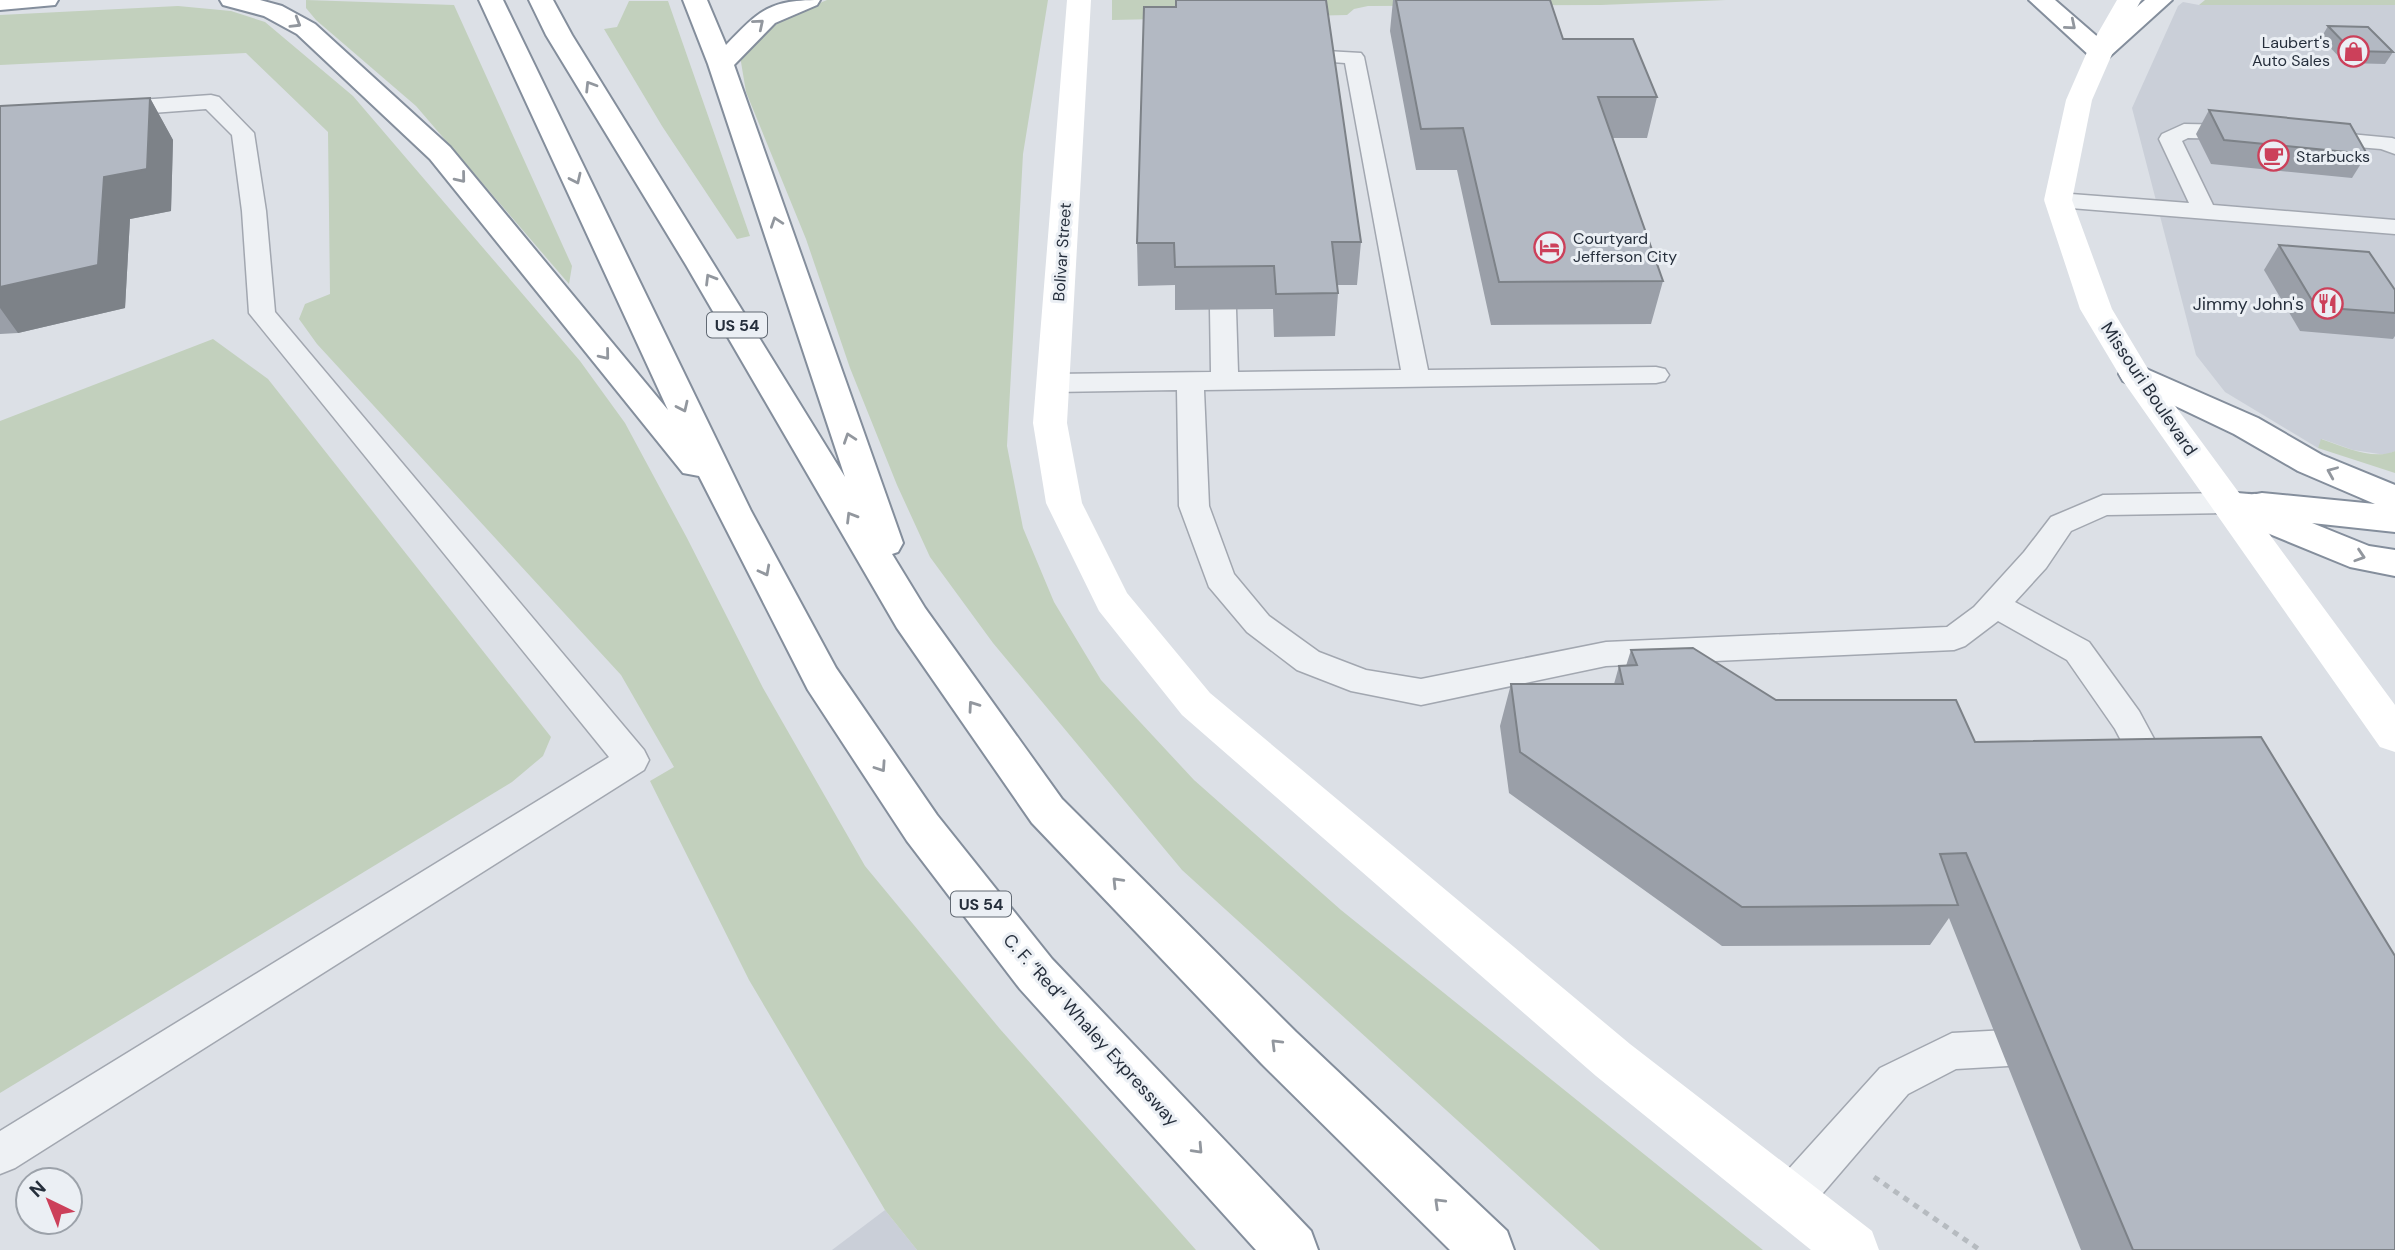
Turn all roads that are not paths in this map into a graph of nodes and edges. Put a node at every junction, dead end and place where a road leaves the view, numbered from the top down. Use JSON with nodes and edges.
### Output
{"nodes":[{"id":1,"x":47,"y":0,"type":"edge"},
{"id":2,"x":232,"y":0,"type":"edge"},
{"id":3,"x":491,"y":0,"type":"edge"},
{"id":4,"x":541,"y":0,"type":"edge"},
{"id":5,"x":695,"y":0,"type":"edge"},
{"id":6,"x":808,"y":0,"type":"edge"},
{"id":7,"x":2041,"y":0,"type":"edge"},
{"id":8,"x":2129,"y":0,"type":"edge"},
{"id":9,"x":2160,"y":0,"type":"edge"},
{"id":10,"x":0,"y":3,"type":"edge"},
{"id":11,"x":1079,"y":3,"type":"edge"},
{"id":12,"x":2100,"y":52,"type":"junction"},
{"id":13,"x":1326,"y":57,"type":"edge"},
{"id":14,"x":722,"y":64,"type":"junction"},
{"id":15,"x":79,"y":111,"type":"edge"},
{"id":16,"x":2258,"y":133,"type":"edge"},
{"id":17,"x":2295,"y":136,"type":"edge"},
{"id":18,"x":2395,"y":147,"type":"edge"},
{"id":19,"x":2058,"y":200,"type":"junction"},
{"id":20,"x":2205,"y":213,"type":"junction"},
{"id":21,"x":2395,"y":227,"type":"edge"},
{"id":22,"x":1223,"y":309,"type":"edge"},
{"id":23,"x":2135,"y":374,"type":"junction"},
{"id":24,"x":1656,"y":375,"type":"dead end"},
{"id":25,"x":1416,"y":378,"type":"junction"},
{"id":26,"x":1225,"y":381,"type":"junction"},
{"id":27,"x":1190,"y":382,"type":"junction"},
{"id":28,"x":1053,"y":383,"type":"junction"},
{"id":29,"x":2395,"y":499,"type":"edge"},
{"id":30,"x":2228,"y":503,"type":"junction"},
{"id":31,"x":733,"y":511,"type":"junction"},
{"id":32,"x":2395,"y":519,"type":"edge"},
{"id":33,"x":2395,"y":563,"type":"edge"},
{"id":34,"x":1994,"y":605,"type":"junction"},
{"id":35,"x":911,"y":618,"type":"junction"},
{"id":36,"x":2395,"y":736,"type":"edge"},
{"id":37,"x":2160,"y":780,"type":"edge"},
{"id":38,"x":2082,"y":1044,"type":"edge"},
{"id":39,"x":0,"y":1154,"type":"edge"},
{"id":40,"x":1790,"y":1199,"type":"junction"},
{"id":41,"x":1292,"y":1250,"type":"edge"},
{"id":42,"x":1488,"y":1250,"type":"edge"},
{"id":43,"x":1853,"y":1250,"type":"edge"}],
"edges":[{"from":1,"to":10,"type":"main road"},
{"from":2,"to":31,"type":"main road","one_way":true},
{"from":3,"to":31,"type":"main road","number":"US 54","one_way":true},
{"from":35,"to":4,"type":"main road","number":"US 54","one_way":true},
{"from":5,"to":14,"type":"main road"},
{"from":14,"to":6,"type":"main road","one_way":true},
{"from":7,"to":12,"type":"main road","one_way":true},
{"from":8,"to":12,"type":"main road"},
{"from":9,"to":12,"type":"main road"},
{"from":11,"to":28,"type":"main road","name":"Bolivar Street"},
{"from":12,"to":19,"type":"main road"},
{"from":13,"to":25,"type":"lane"},
{"from":35,"to":14,"type":"main road","one_way":true},
{"from":15,"to":39,"type":"lane"},
{"from":16,"to":20,"type":"lane"},
{"from":17,"to":18,"type":"lane"},
{"from":19,"to":20,"type":"lane"},
{"from":19,"to":23,"type":"main road","name":"Missouri Boulevard"},
{"from":20,"to":21,"type":"lane"},
{"from":22,"to":26,"type":"lane"},
{"from":29,"to":23,"type":"main road","one_way":true},
{"from":23,"to":30,"type":"main road","name":"Missouri Boulevard"},
{"from":24,"to":25,"type":"lane"},
{"from":25,"to":26,"type":"lane"},
{"from":26,"to":27,"type":"lane"},
{"from":27,"to":28,"type":"lane"},
{"from":27,"to":34,"type":"lane"},
{"from":28,"to":40,"type":"main road","name":"Bolivar Street"},
{"from":30,"to":32,"type":"main road"},
{"from":30,"to":33,"type":"main road","one_way":true},
{"from":30,"to":34,"type":"lane"},
{"from":30,"to":36,"type":"main road","name":"Missouri Boulevard"},
{"from":31,"to":41,"type":"main road","name":"C. F. “Red” Whaley Expressway","number":"US 54","one_way":true},
{"from":34,"to":37,"type":"lane"},
{"from":42,"to":35,"type":"main road","number":"US 54","one_way":true},
{"from":38,"to":40,"type":"lane"},
{"from":40,"to":43,"type":"main road","name":"Bolivar Street"}]}
